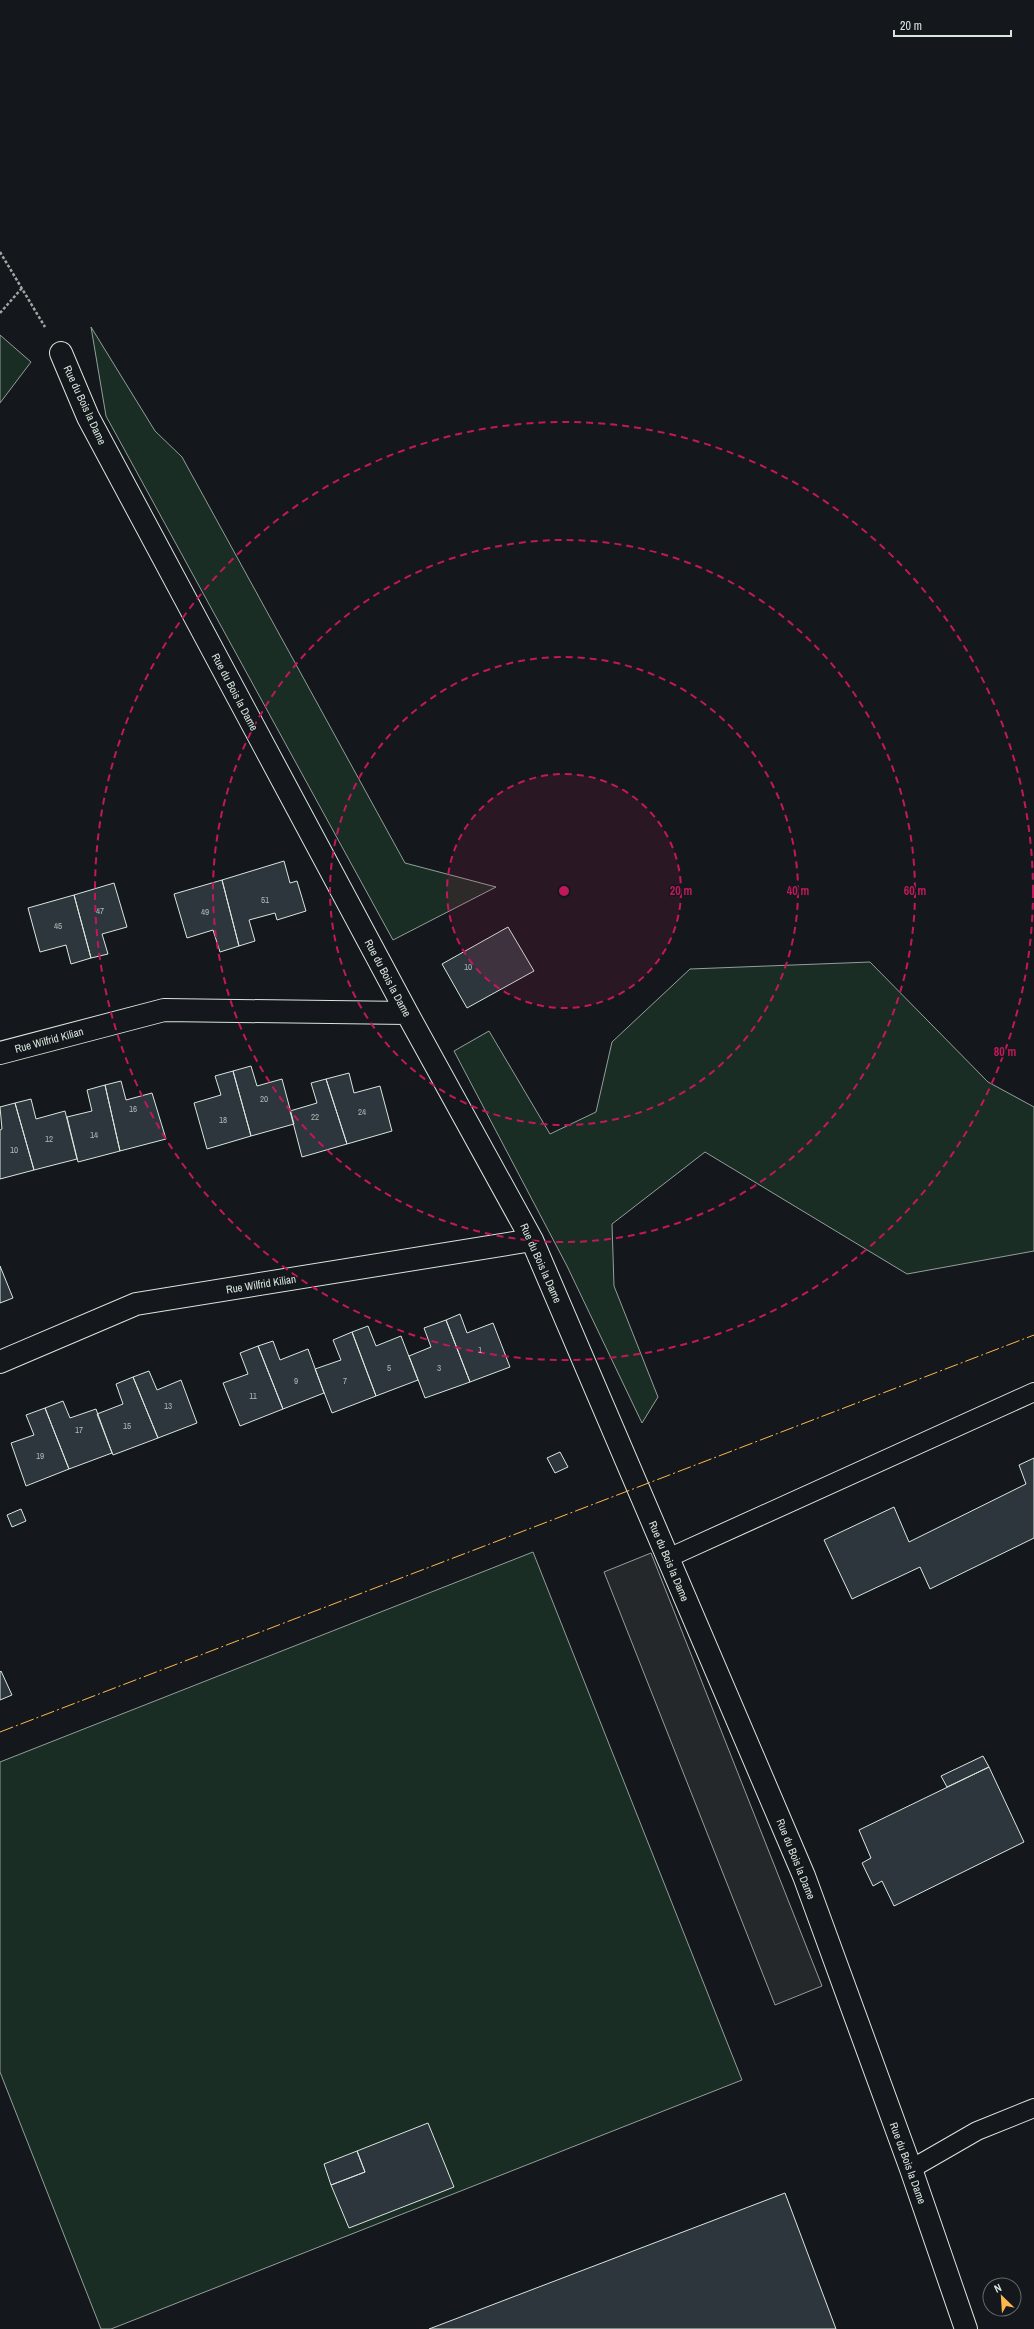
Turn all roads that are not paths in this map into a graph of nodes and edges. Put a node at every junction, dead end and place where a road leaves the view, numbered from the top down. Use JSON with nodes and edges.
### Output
{"nodes":[{"id":1,"x":61,"y":353,"type":"road end"},
{"id":2,"x":407,"y":1013,"type":"junction"},
{"id":3,"x":0,"y":1053,"type":"edge"},
{"id":4,"x":532,"y":1240,"type":"junction"},
{"id":5,"x":0,"y":1362,"type":"edge"},
{"id":6,"x":1034,"y":1392,"type":"edge"},
{"id":7,"x":668,"y":1558,"type":"junction"},
{"id":8,"x":1034,"y":2108,"type":"edge"},
{"id":9,"x":911,"y":2169,"type":"junction"},
{"id":10,"x":966,"y":2329,"type":"edge"}],
"edges":[{"from":1,"to":2,"type":"street","name":"Rue du Bois la Dame"},
{"from":2,"to":3,"type":"street","name":"Rue Wilfrid Kilian"},
{"from":2,"to":4,"type":"street","name":"Rue du Bois la Dame"},
{"from":4,"to":5,"type":"street","name":"Rue Wilfrid Kilian"},
{"from":4,"to":7,"type":"street","name":"Rue du Bois la Dame"},
{"from":6,"to":7,"type":"lane"},
{"from":7,"to":9,"type":"street","name":"Rue du Bois la Dame"},
{"from":8,"to":9,"type":"lane"},
{"from":9,"to":10,"type":"street","name":"Rue du Bois la Dame"}]}
